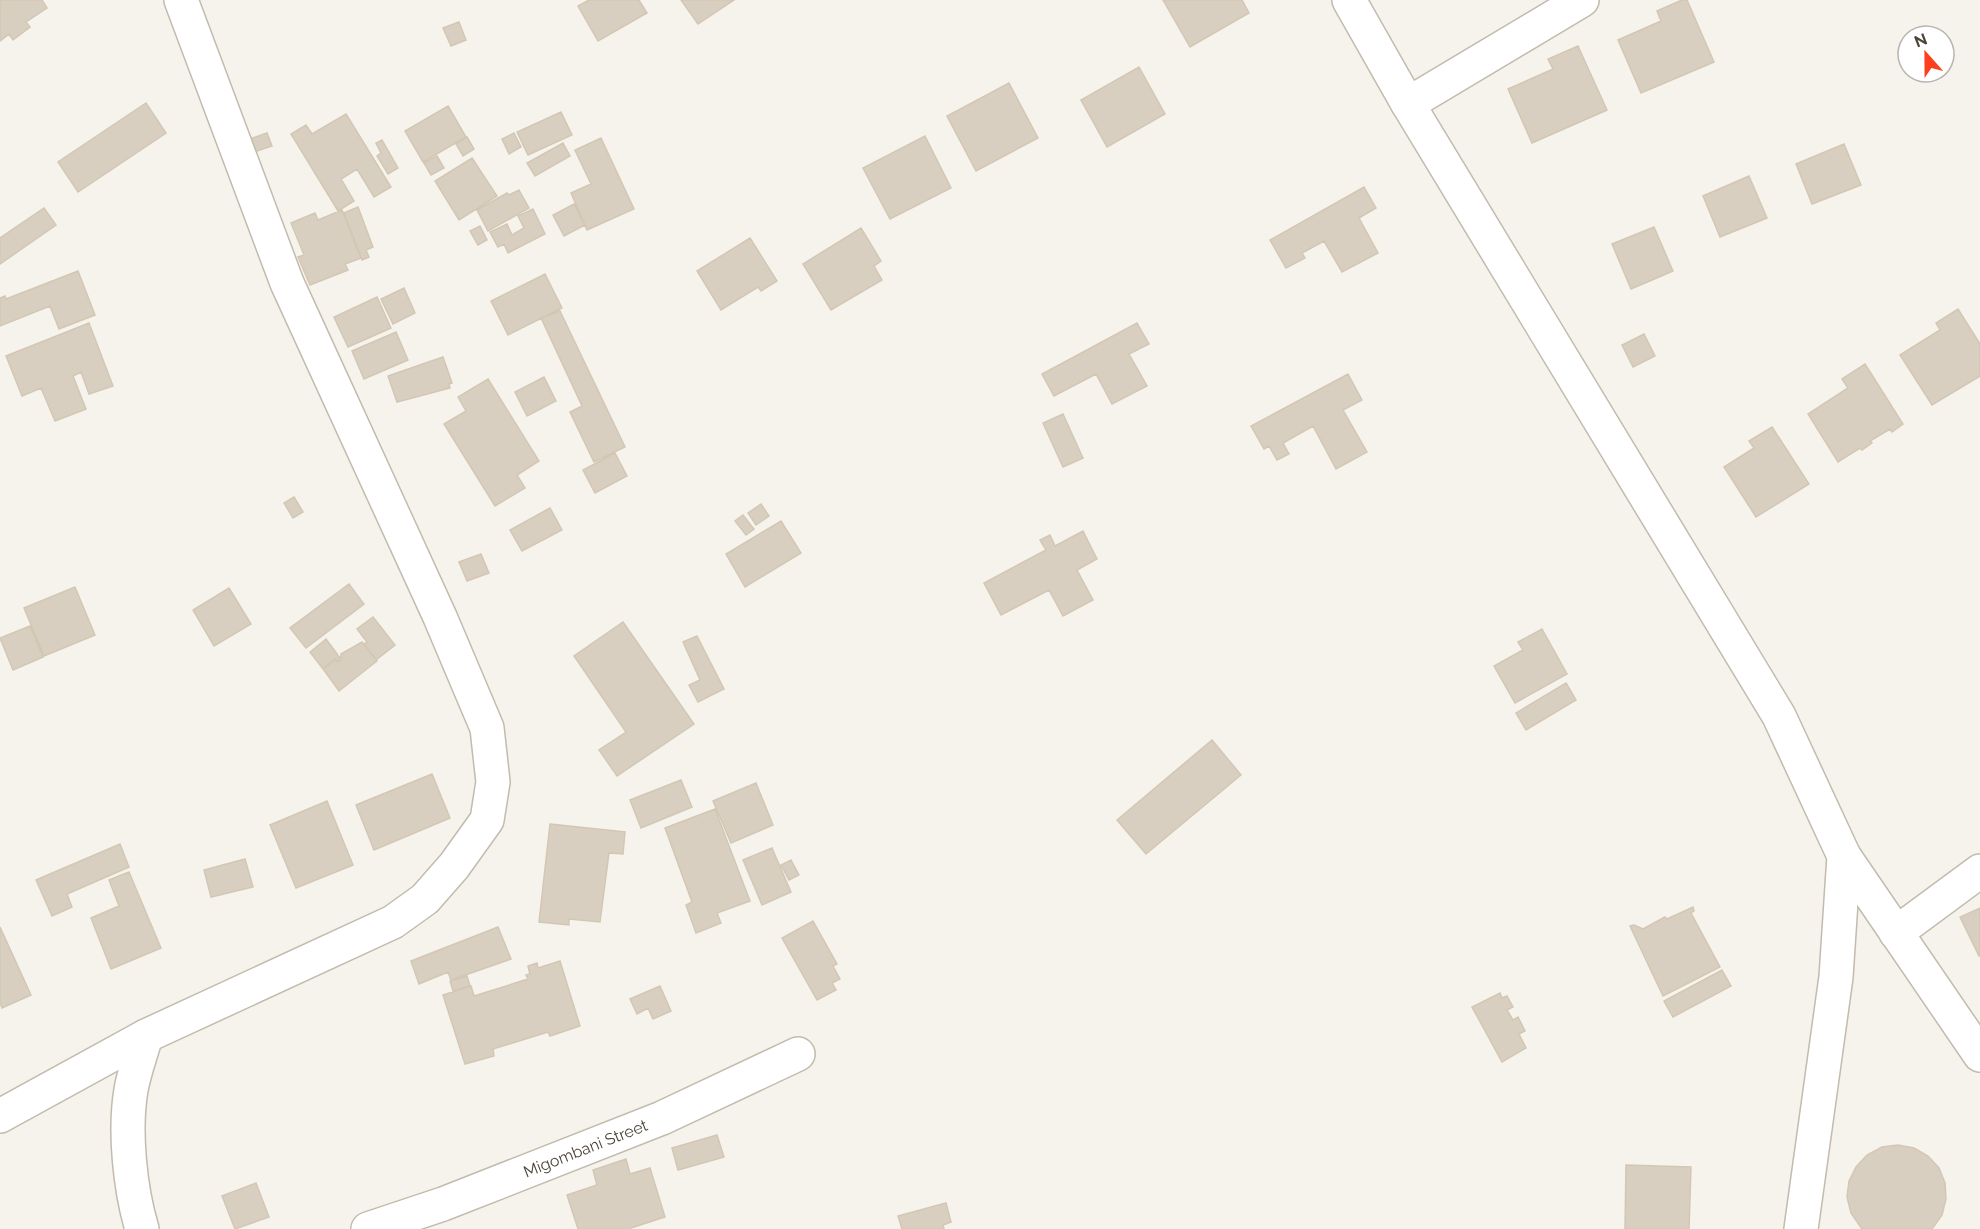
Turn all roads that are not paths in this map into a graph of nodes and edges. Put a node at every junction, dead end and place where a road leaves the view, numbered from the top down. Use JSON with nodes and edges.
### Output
{"nodes":[{"id":1,"x":181,"y":0,"type":"edge"},
{"id":2,"x":1349,"y":0,"type":"edge"},
{"id":3,"x":1582,"y":0,"type":"edge"},
{"id":4,"x":1408,"y":104,"type":"junction"},
{"id":5,"x":1844,"y":856,"type":"junction"},
{"id":6,"x":1980,"y":871,"type":"edge"},
{"id":7,"x":1896,"y":933,"type":"junction"},
{"id":8,"x":146,"y":1036,"type":"junction"},
{"id":9,"x":798,"y":1053,"type":"dead end"},
{"id":10,"x":1980,"y":1055,"type":"edge"},
{"id":11,"x":72,"y":1076,"type":"junction"},
{"id":12,"x":131,"y":1090,"type":"junction"},
{"id":13,"x":0,"y":1116,"type":"edge"},
{"id":14,"x":142,"y":1229,"type":"edge"},
{"id":15,"x":368,"y":1229,"type":"edge"},
{"id":16,"x":1801,"y":1229,"type":"edge"}],
"edges":[{"from":1,"to":8,"type":"street"},
{"from":2,"to":4,"type":"street"},
{"from":3,"to":4,"type":"street"},
{"from":4,"to":5,"type":"street"},
{"from":5,"to":7,"type":"street"},
{"from":5,"to":16,"type":"street"},
{"from":6,"to":7,"type":"street"},
{"from":7,"to":10,"type":"street"},
{"from":8,"to":11,"type":"street"},
{"from":8,"to":12,"type":"street"},
{"from":9,"to":15,"type":"street","name":"Migombani Street"},
{"from":11,"to":12,"type":"street"},
{"from":11,"to":13,"type":"street"},
{"from":12,"to":14,"type":"street"}]}
